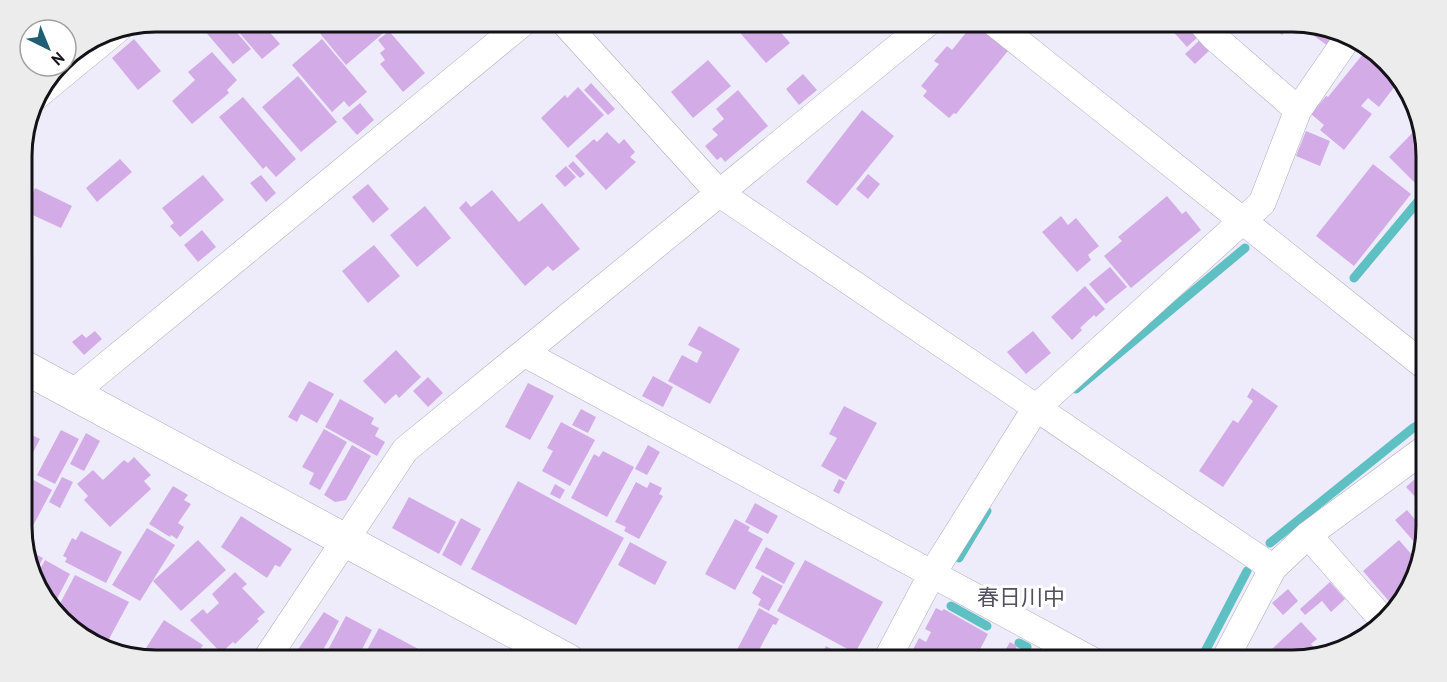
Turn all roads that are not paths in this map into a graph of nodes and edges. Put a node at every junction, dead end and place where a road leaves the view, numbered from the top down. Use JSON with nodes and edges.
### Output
{"nodes":[{"id":1,"x":512,"y":32,"type":"edge"},
{"id":2,"x":573,"y":32,"type":"edge"},
{"id":3,"x":917,"y":32,"type":"edge"},
{"id":4,"x":1006,"y":32,"type":"edge"},
{"id":5,"x":1220,"y":32,"type":"edge"},
{"id":6,"x":1344,"y":43,"type":"edge"},
{"id":7,"x":97,"y":46,"type":"edge"},
{"id":8,"x":60,"y":77,"type":"edge"},
{"id":9,"x":1298,"y":110,"type":"junction"},
{"id":10,"x":719,"y":193,"type":"junction"},
{"id":11,"x":1242,"y":221,"type":"junction"},
{"id":12,"x":524,"y":353,"type":"junction"},
{"id":13,"x":1416,"y":360,"type":"edge"},
{"id":14,"x":32,"y":372,"type":"edge"},
{"id":15,"x":72,"y":394,"type":"junction"},
{"id":16,"x":1036,"y":408,"type":"junction"},
{"id":17,"x":1416,"y":455,"type":"edge"},
{"id":18,"x":1308,"y":535,"type":"junction"},
{"id":19,"x":345,"y":541,"type":"junction"},
{"id":20,"x":1273,"y":568,"type":"junction"},
{"id":21,"x":932,"y":574,"type":"junction"},
{"id":22,"x":1378,"y":615,"type":"edge"},
{"id":23,"x":272,"y":650,"type":"edge"},
{"id":24,"x":548,"y":650,"type":"edge"},
{"id":25,"x":892,"y":650,"type":"edge"},
{"id":26,"x":1074,"y":650,"type":"edge"},
{"id":27,"x":1230,"y":650,"type":"edge"}],
"edges":[{"from":1,"to":15,"type":"street"},
{"from":2,"to":10,"type":"street"},
{"from":3,"to":10,"type":"street"},
{"from":4,"to":11,"type":"street"},
{"from":5,"to":9,"type":"street"},
{"from":6,"to":9,"type":"street"},
{"from":7,"to":8,"type":"street"},
{"from":9,"to":11,"type":"street"},
{"from":10,"to":12,"type":"street"},
{"from":10,"to":16,"type":"street"},
{"from":11,"to":13,"type":"street"},
{"from":11,"to":16,"type":"street"},
{"from":12,"to":19,"type":"street"},
{"from":12,"to":21,"type":"street"},
{"from":14,"to":15,"type":"street"},
{"from":15,"to":19,"type":"street"},
{"from":16,"to":20,"type":"street"},
{"from":16,"to":21,"type":"street"},
{"from":17,"to":18,"type":"street"},
{"from":18,"to":20,"type":"street"},
{"from":18,"to":22,"type":"street"},
{"from":19,"to":23,"type":"street"},
{"from":19,"to":24,"type":"street"},
{"from":20,"to":27,"type":"street"},
{"from":21,"to":25,"type":"street"},
{"from":21,"to":26,"type":"street"}]}
